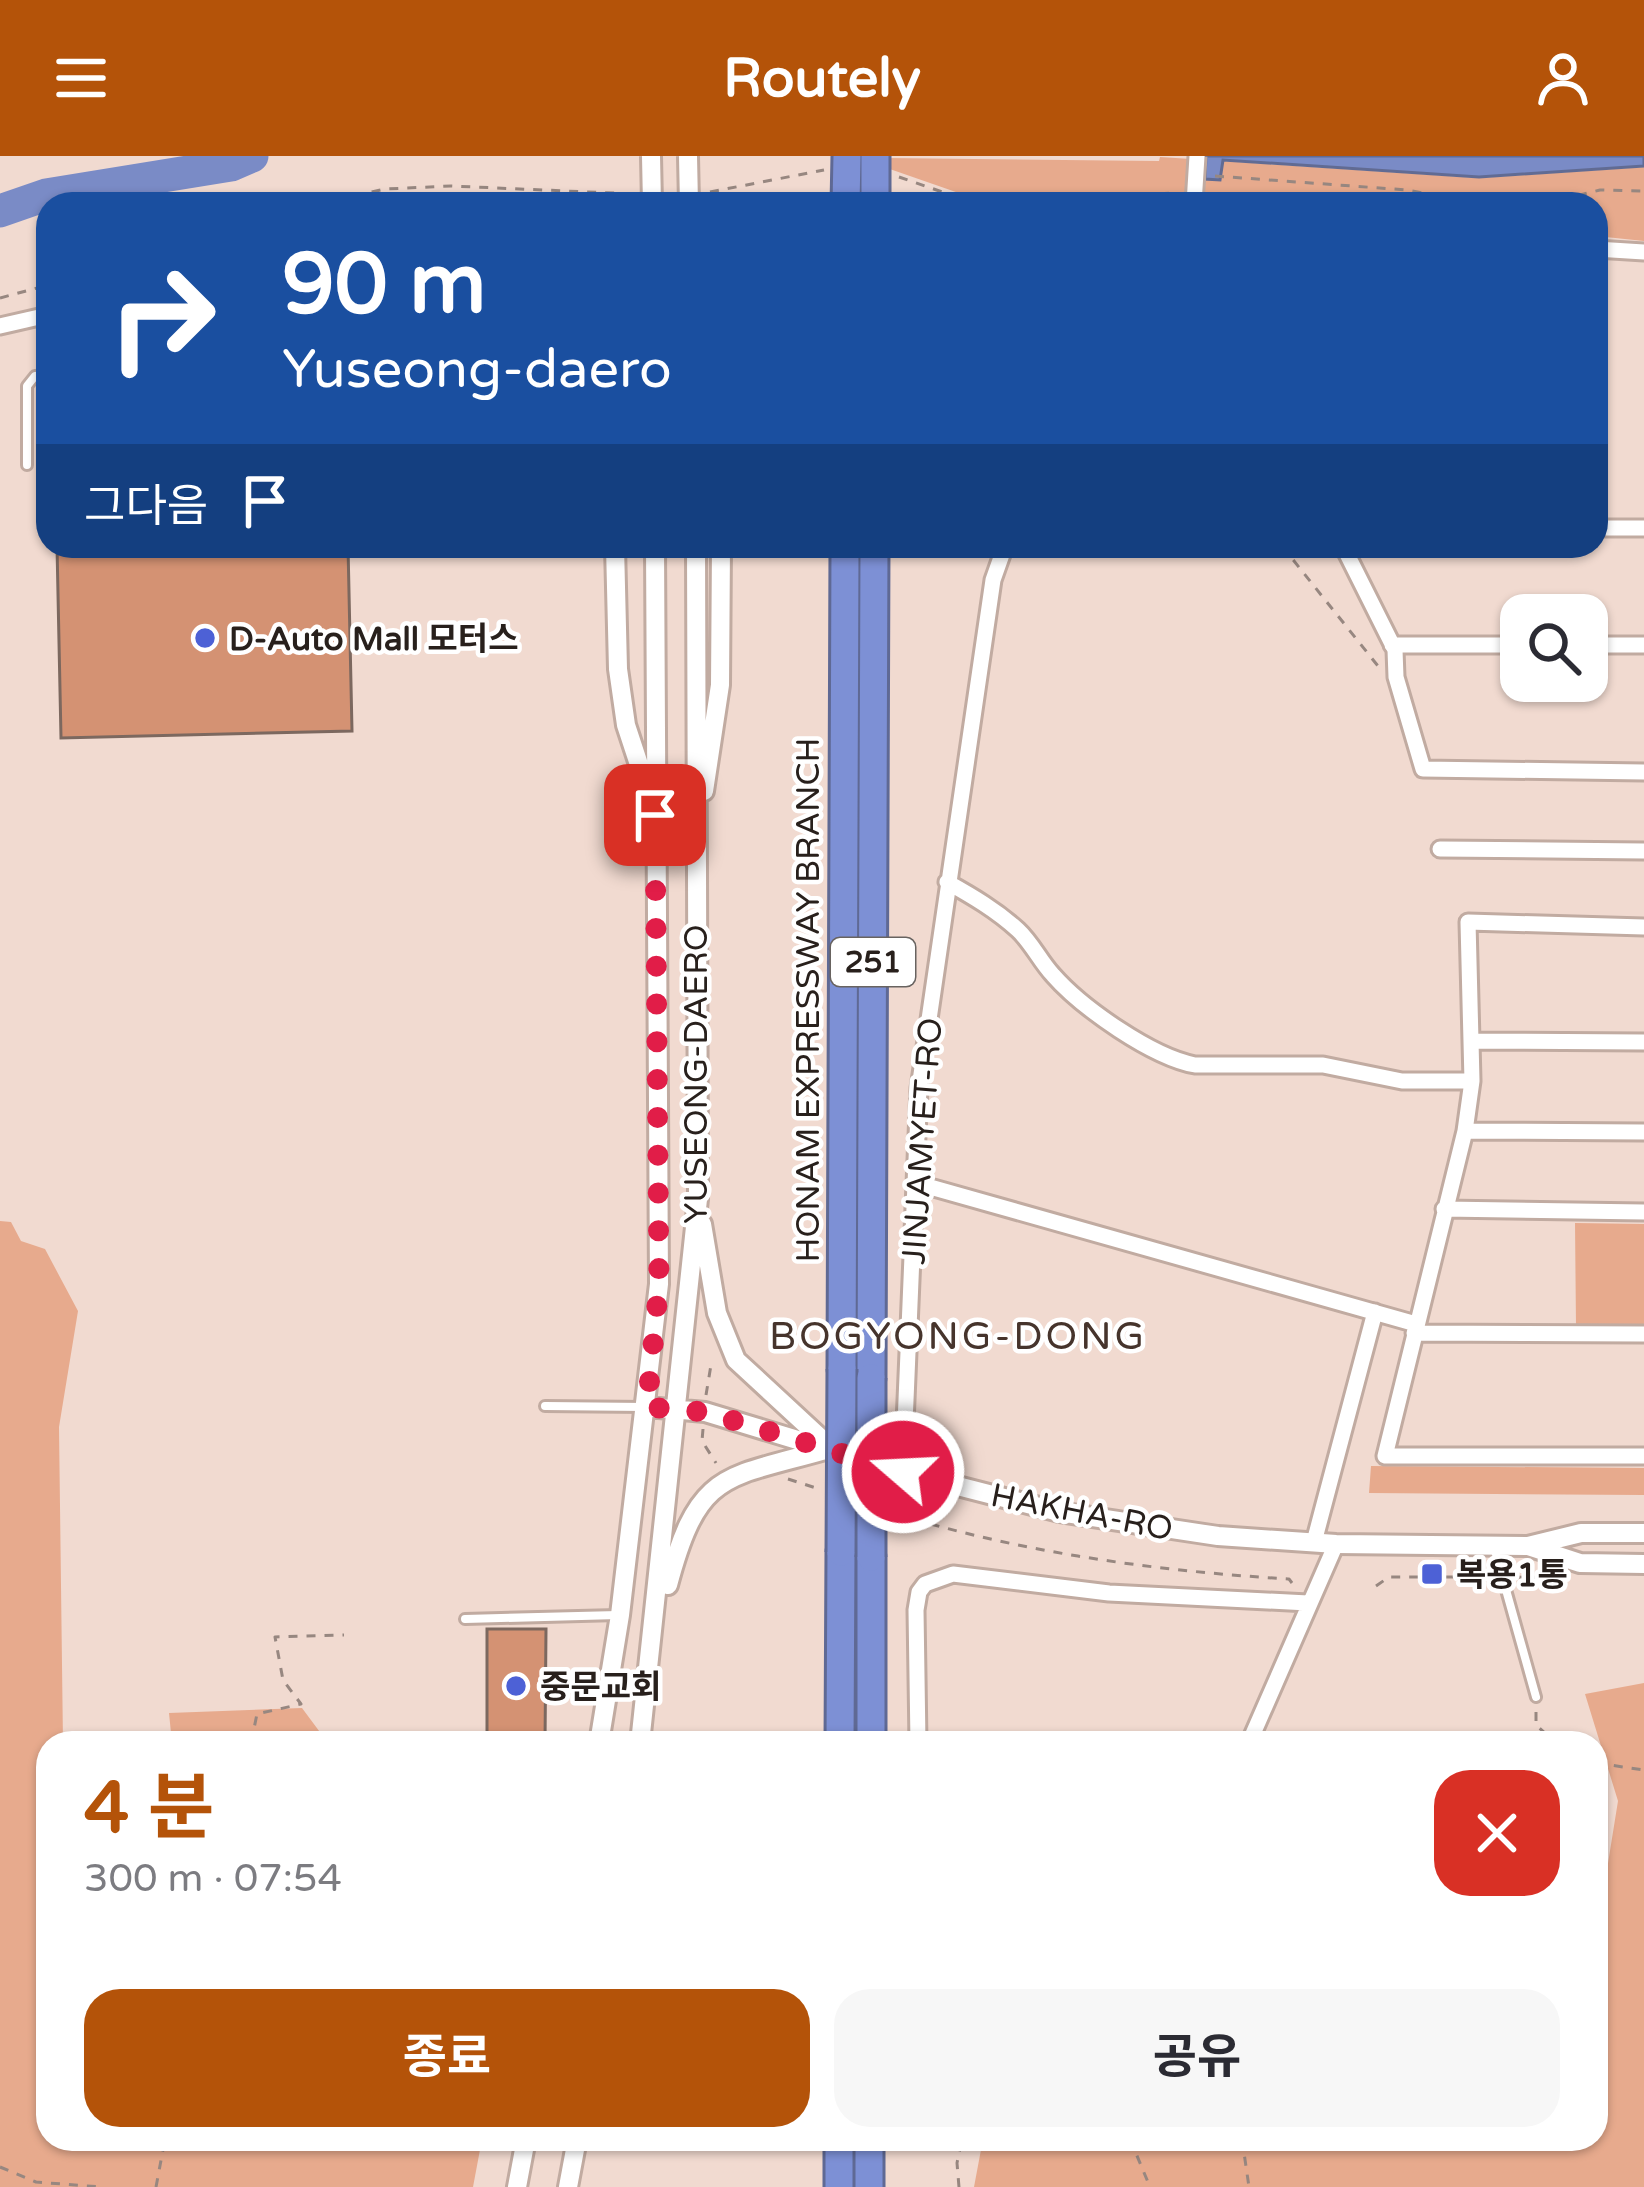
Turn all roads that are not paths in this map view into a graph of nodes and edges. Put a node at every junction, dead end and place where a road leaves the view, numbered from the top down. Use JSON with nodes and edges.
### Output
{"nodes":[{"id":1,"x":651,"y":156,"type":"edge"},
{"id":2,"x":688,"y":156,"type":"edge"},
{"id":3,"x":847,"y":156,"type":"edge"},
{"id":4,"x":875,"y":156,"type":"edge"},
{"id":5,"x":1197,"y":156,"type":"edge"},
{"id":6,"x":652,"y":192,"type":"edge"},
{"id":7,"x":689,"y":192,"type":"edge"},
{"id":8,"x":846,"y":192,"type":"edge"},
{"id":9,"x":875,"y":192,"type":"edge"},
{"id":10,"x":1192,"y":192,"type":"edge"},
{"id":11,"x":1608,"y":250,"type":"edge"},
{"id":12,"x":1644,"y":252,"type":"edge"},
{"id":13,"x":36,"y":318,"type":"edge"},
{"id":14,"x":0,"y":326,"type":"edge"},
{"id":15,"x":36,"y":376,"type":"edge"},
{"id":16,"x":27,"y":465,"type":"dead end"},
{"id":17,"x":1608,"y":528,"type":"edge"},
{"id":18,"x":1644,"y":528,"type":"edge"},
{"id":19,"x":615,"y":558,"type":"edge"},
{"id":20,"x":655,"y":558,"type":"edge"},
{"id":21,"x":696,"y":558,"type":"edge"},
{"id":22,"x":721,"y":558,"type":"edge"},
{"id":23,"x":845,"y":558,"type":"edge"},
{"id":24,"x":874,"y":558,"type":"edge"},
{"id":25,"x":1001,"y":558,"type":"edge"},
{"id":26,"x":1349,"y":558,"type":"edge"},
{"id":27,"x":1392,"y":645,"type":"junction"},
{"id":28,"x":1500,"y":645,"type":"edge"},
{"id":29,"x":1608,"y":645,"type":"edge"},
{"id":30,"x":1644,"y":645,"type":"edge"},
{"id":31,"x":1644,"y":772,"type":"edge"},
{"id":32,"x":655,"y":815,"type":"junction"},
{"id":33,"x":1440,"y":849,"type":"dead end"},
{"id":34,"x":1644,"y":851,"type":"edge"},
{"id":35,"x":695,"y":855,"type":"junction"},
{"id":36,"x":947,"y":882,"type":"junction"},
{"id":37,"x":1644,"y":927,"type":"edge"},
{"id":38,"x":1471,"y":1041,"type":"junction"},
{"id":39,"x":1644,"y":1042,"type":"edge"},
{"id":40,"x":1472,"y":1081,"type":"junction"},
{"id":41,"x":1466,"y":1131,"type":"junction"},
{"id":42,"x":1644,"y":1132,"type":"edge"},
{"id":43,"x":916,"y":1183,"type":"junction"},
{"id":44,"x":698,"y":1198,"type":"junction"},
{"id":45,"x":1444,"y":1209,"type":"junction"},
{"id":46,"x":1644,"y":1212,"type":"edge"},
{"id":47,"x":1375,"y":1312,"type":"junction"},
{"id":48,"x":1415,"y":1328,"type":"junction"},
{"id":49,"x":1644,"y":1334,"type":"edge"},
{"id":50,"x":544,"y":1406,"type":"dead end"},
{"id":51,"x":647,"y":1407,"type":"junction"},
{"id":52,"x":677,"y":1410,"type":"junction"},
{"id":53,"x":832,"y":1448,"type":"junction"},
{"id":54,"x":1644,"y":1456,"type":"edge"},
{"id":55,"x":903,"y":1472,"type":"junction"},
{"id":56,"x":1644,"y":1533,"type":"edge"},
{"id":57,"x":1313,"y":1542,"type":"junction"},
{"id":58,"x":1336,"y":1544,"type":"junction"},
{"id":59,"x":1493,"y":1545,"type":"junction"},
{"id":60,"x":1528,"y":1546,"type":"junction"},
{"id":61,"x":1644,"y":1564,"type":"edge"},
{"id":62,"x":1303,"y":1596,"type":"junction"},
{"id":63,"x":620,"y":1615,"type":"junction"},
{"id":64,"x":465,"y":1619,"type":"dead end"},
{"id":65,"x":652,"y":1642,"type":"junction"},
{"id":66,"x":1536,"y":1697,"type":"road end"},
{"id":67,"x":601,"y":1731,"type":"edge"},
{"id":68,"x":641,"y":1731,"type":"edge"},
{"id":69,"x":841,"y":1731,"type":"edge"},
{"id":70,"x":871,"y":1731,"type":"edge"},
{"id":71,"x":918,"y":1731,"type":"edge"},
{"id":72,"x":1253,"y":1731,"type":"edge"},
{"id":73,"x":524,"y":2151,"type":"edge"},
{"id":74,"x":839,"y":2151,"type":"edge"},
{"id":75,"x":869,"y":2151,"type":"edge"},
{"id":76,"x":517,"y":2187,"type":"edge"},
{"id":77,"x":839,"y":2187,"type":"edge"},
{"id":78,"x":869,"y":2187,"type":"edge"}],
"edges":[{"from":1,"to":6,"type":"street","bridge":true},
{"from":2,"to":7,"type":"street","bridge":true},
{"from":3,"to":8,"type":"highway","bridge":true},
{"from":4,"to":9,"type":"highway","bridge":true},
{"from":5,"to":10,"type":"street","bridge":true},
{"from":11,"to":12,"type":"street"},
{"from":13,"to":14,"type":"street"},
{"from":15,"to":16,"type":"lane"},
{"from":17,"to":18,"type":"street"},
{"from":19,"to":32,"type":"street"},
{"from":20,"to":32,"type":"street","name":"YUSEONG-DAERO"},
{"from":21,"to":35,"type":"street","name":"YUSEONG-DAERO"},
{"from":22,"to":35,"type":"street"},
{"from":23,"to":69,"type":"highway","name":"HONAM EXPRESSWAY BRANCH","number":"251","bridge":true},
{"from":24,"to":70,"type":"highway","name":"HONAM EXPRESSWAY BRANCH","number":"251","bridge":true},
{"from":25,"to":36,"type":"street","name":"JINJAMYET-RO"},
{"from":26,"to":27,"type":"street"},
{"from":27,"to":28,"type":"street"},
{"from":27,"to":31,"type":"street"},
{"from":29,"to":30,"type":"street"},
{"from":32,"to":51,"type":"street","name":"YUSEONG-DAERO"},
{"from":33,"to":34,"type":"street"},
{"from":35,"to":44,"type":"street","name":"YUSEONG-DAERO"},
{"from":36,"to":40,"type":"street"},
{"from":36,"to":43,"type":"street","name":"JINJAMYET-RO"},
{"from":37,"to":38,"type":"street"},
{"from":38,"to":39,"type":"street"},
{"from":38,"to":40,"type":"street"},
{"from":40,"to":41,"type":"street"},
{"from":41,"to":42,"type":"street"},
{"from":41,"to":45,"type":"street"},
{"from":43,"to":47,"type":"street"},
{"from":43,"to":55,"type":"street","name":"JINJAMYET-RO"},
{"from":44,"to":52,"type":"street","name":"YUSEONG-DAERO"},
{"from":44,"to":53,"type":"street"},
{"from":45,"to":46,"type":"street"},
{"from":45,"to":48,"type":"street"},
{"from":47,"to":48,"type":"street"},
{"from":47,"to":57,"type":"street"},
{"from":48,"to":49,"type":"street"},
{"from":48,"to":54,"type":"street"},
{"from":50,"to":51,"type":"lane"},
{"from":51,"to":52,"type":"street","name":"HAKHA-RO"},
{"from":51,"to":63,"type":"street","name":"YUSEONG-DAERO"},
{"from":52,"to":53,"type":"street","name":"HAKHA-RO"},
{"from":52,"to":65,"type":"street","name":"YUSEONG-DAERO"},
{"from":53,"to":55,"type":"street","name":"HAKHA-RO"},
{"from":53,"to":65,"type":"street"},
{"from":55,"to":57,"type":"street","name":"HAKHA-RO"},
{"from":56,"to":60,"type":"street","name":"HAKHA-RO"},
{"from":57,"to":58,"type":"street","name":"HAKHA-RO"},
{"from":58,"to":59,"type":"street","name":"HAKHA-RO"},
{"from":58,"to":62,"type":"street"},
{"from":59,"to":60,"type":"street","name":"HAKHA-RO"},
{"from":59,"to":66,"type":"lane"},
{"from":60,"to":61,"type":"street","name":"HAKHA-RO"},
{"from":62,"to":71,"type":"street"},
{"from":62,"to":72,"type":"street"},
{"from":63,"to":64,"type":"lane"},
{"from":63,"to":67,"type":"street","name":"YUSEONG-DAERO"},
{"from":65,"to":68,"type":"street","name":"YUSEONG-DAERO"},
{"from":73,"to":76,"type":"street"},
{"from":74,"to":77,"type":"highway"},
{"from":75,"to":78,"type":"highway"}]}
